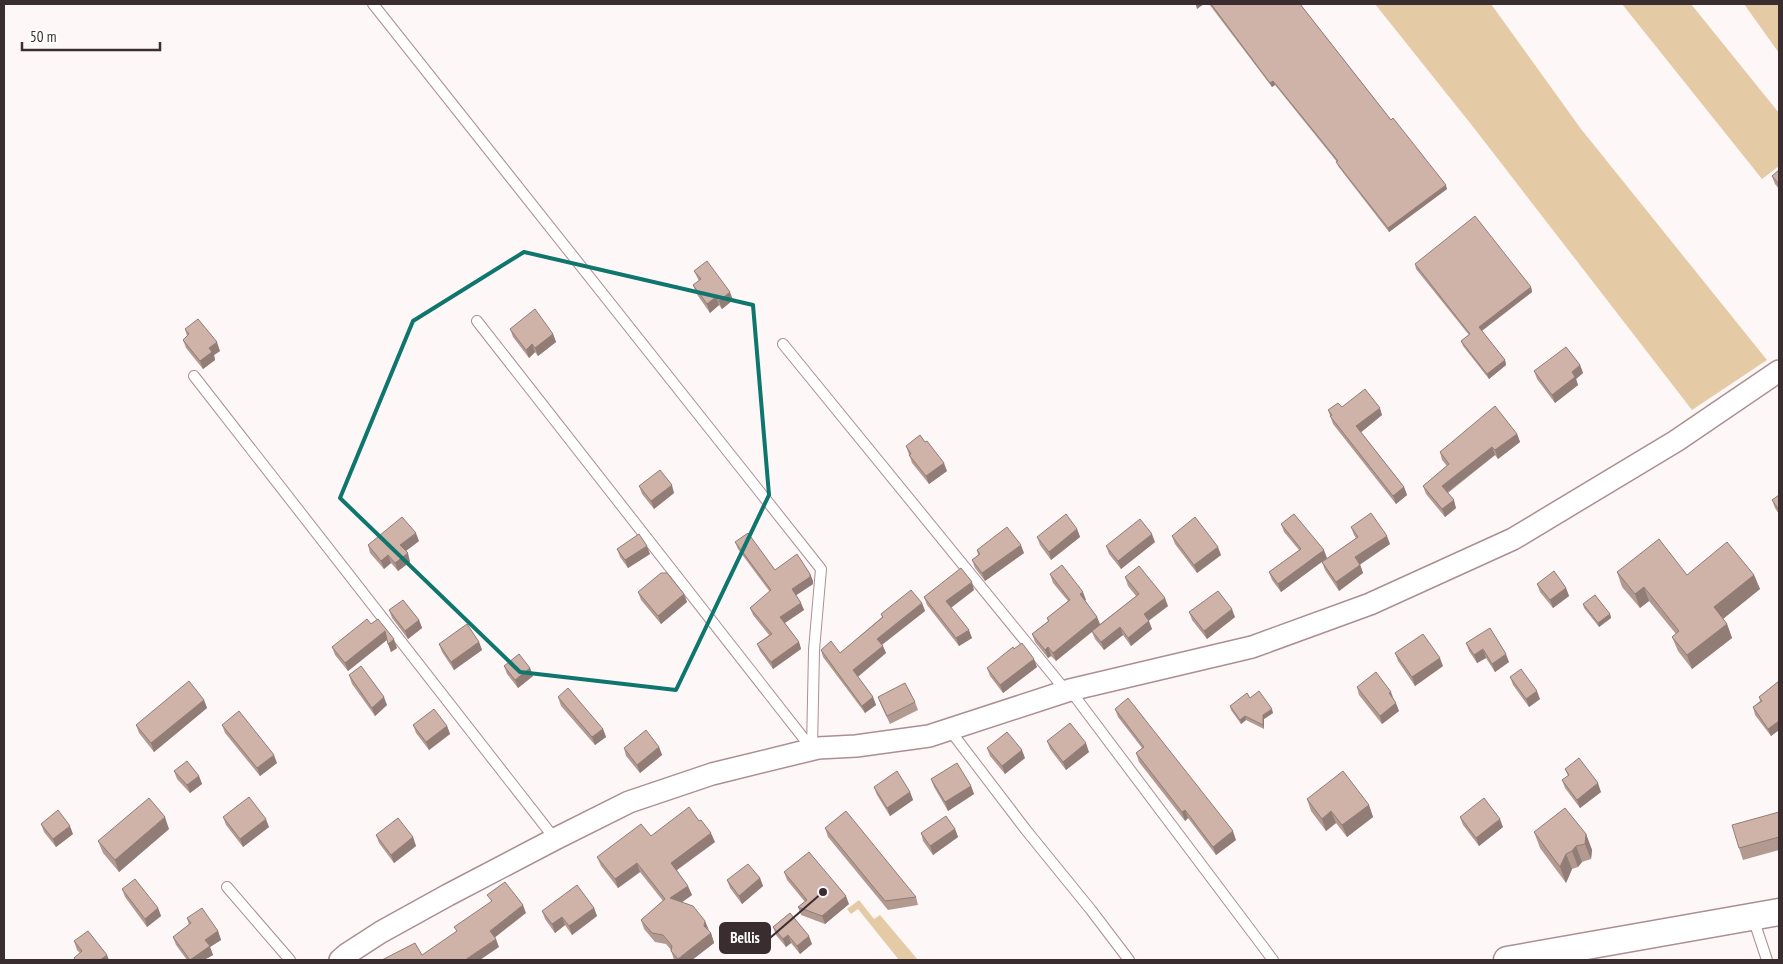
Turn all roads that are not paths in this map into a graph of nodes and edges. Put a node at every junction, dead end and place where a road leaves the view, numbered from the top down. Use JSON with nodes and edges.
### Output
{"nodes":[{"id":1,"x":373,"y":4,"type":"edge"},
{"id":2,"x":477,"y":321,"type":"dead end"},
{"id":3,"x":783,"y":344,"type":"dead end"},
{"id":4,"x":1779,"y":371,"type":"edge"},
{"id":5,"x":194,"y":376,"type":"dead end"},
{"id":6,"x":1068,"y":690,"type":"junction"},
{"id":7,"x":949,"y":729,"type":"junction"},
{"id":8,"x":812,"y":749,"type":"junction"},
{"id":9,"x":555,"y":839,"type":"junction"},
{"id":10,"x":227,"y":887,"type":"dead end"},
{"id":11,"x":1779,"y":912,"type":"edge"},
{"id":12,"x":1752,"y":917,"type":"junction"},
{"id":13,"x":290,"y":960,"type":"edge"},
{"id":14,"x":340,"y":960,"type":"edge"},
{"id":15,"x":1129,"y":960,"type":"edge"},
{"id":16,"x":1273,"y":960,"type":"edge"},
{"id":17,"x":1506,"y":960,"type":"edge"},
{"id":18,"x":1768,"y":960,"type":"edge"}],
"edges":[{"from":1,"to":8,"type":"lane"},
{"from":2,"to":8,"type":"lane"},
{"from":3,"to":6,"type":"lane"},
{"from":4,"to":6,"type":"street"},
{"from":5,"to":9,"type":"lane"},
{"from":6,"to":7,"type":"street"},
{"from":6,"to":16,"type":"lane"},
{"from":7,"to":8,"type":"street"},
{"from":7,"to":15,"type":"lane"},
{"from":8,"to":9,"type":"street"},
{"from":9,"to":14,"type":"street"},
{"from":10,"to":13,"type":"lane"},
{"from":11,"to":12,"type":"street"},
{"from":12,"to":17,"type":"street"},
{"from":12,"to":18,"type":"lane"}]}
